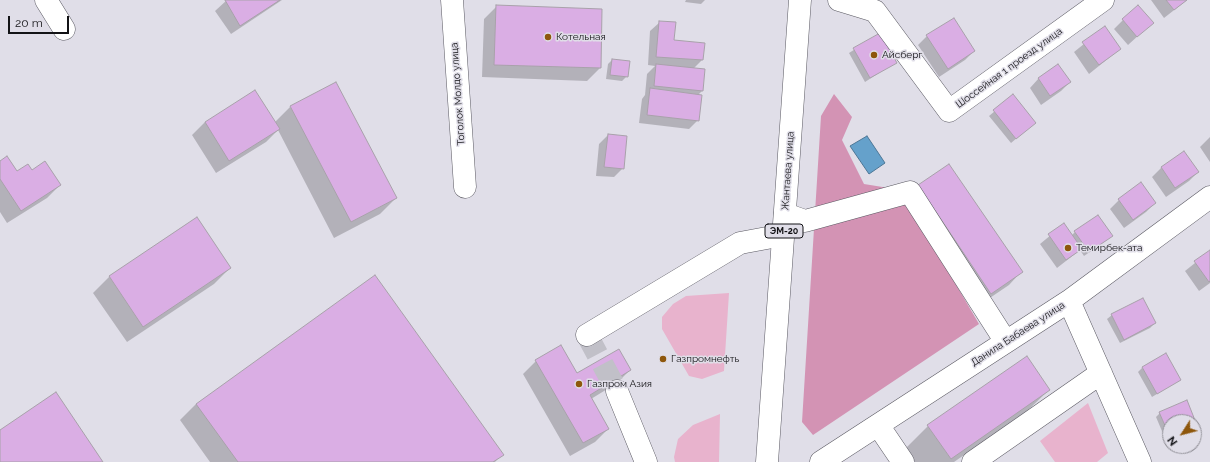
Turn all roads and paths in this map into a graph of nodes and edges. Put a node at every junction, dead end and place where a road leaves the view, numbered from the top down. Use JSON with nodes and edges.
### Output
{"nodes":[{"id":1,"x":46,"y":0,"type":"edge"},
{"id":2,"x":452,"y":0,"type":"edge"},
{"id":3,"x":800,"y":0,"type":"edge"},
{"id":4,"x":839,"y":0,"type":"edge"},
{"id":5,"x":1103,"y":0,"type":"edge"},
{"id":6,"x":64,"y":29,"type":"dead end"},
{"id":7,"x":465,"y":187,"type":"dead end"},
{"id":8,"x":1210,"y":197,"type":"edge"},
{"id":9,"x":784,"y":225,"type":"junction"},
{"id":10,"x":1069,"y":301,"type":"junction"},
{"id":11,"x":587,"y":335,"type":"dead end"},
{"id":12,"x":1006,"y":342,"type":"junction"},
{"id":13,"x":1101,"y":373,"type":"junction"},
{"id":14,"x":618,"y":391,"type":"tunnel mouth"},
{"id":15,"x":878,"y":425,"type":"junction"},
{"id":16,"x":646,"y":462,"type":"edge"},
{"id":17,"x":767,"y":462,"type":"edge"},
{"id":18,"x":821,"y":462,"type":"edge"},
{"id":19,"x":903,"y":462,"type":"edge"},
{"id":20,"x":973,"y":462,"type":"edge"},
{"id":21,"x":1140,"y":462,"type":"edge"}],
"edges":[{"from":1,"to":6,"type":"street"},
{"from":2,"to":7,"type":"street","name":"Тоголок Молдо улица"},
{"from":3,"to":9,"type":"street","name":"Жантаева улица","number":"ЭМ-20"},
{"from":4,"to":5,"type":"street","name":"Шоссейная 1 проезд улица"},
{"from":8,"to":10,"type":"street","name":"Данила Бабаева улица"},
{"from":9,"to":11,"type":"street"},
{"from":9,"to":12,"type":"street"},
{"from":9,"to":17,"type":"street","name":"Жантаева улица","number":"ЭМ-20"},
{"from":10,"to":12,"type":"street","name":"Данила Бабаева улица"},
{"from":10,"to":13,"type":"street"},
{"from":12,"to":15,"type":"street","name":"Данила Бабаева улица"},
{"from":13,"to":20,"type":"street"},
{"from":13,"to":21,"type":"street"},
{"from":14,"to":16,"type":"street"},
{"from":15,"to":18,"type":"street","name":"Данила Бабаева улица"},
{"from":15,"to":19,"type":"street"}]}
